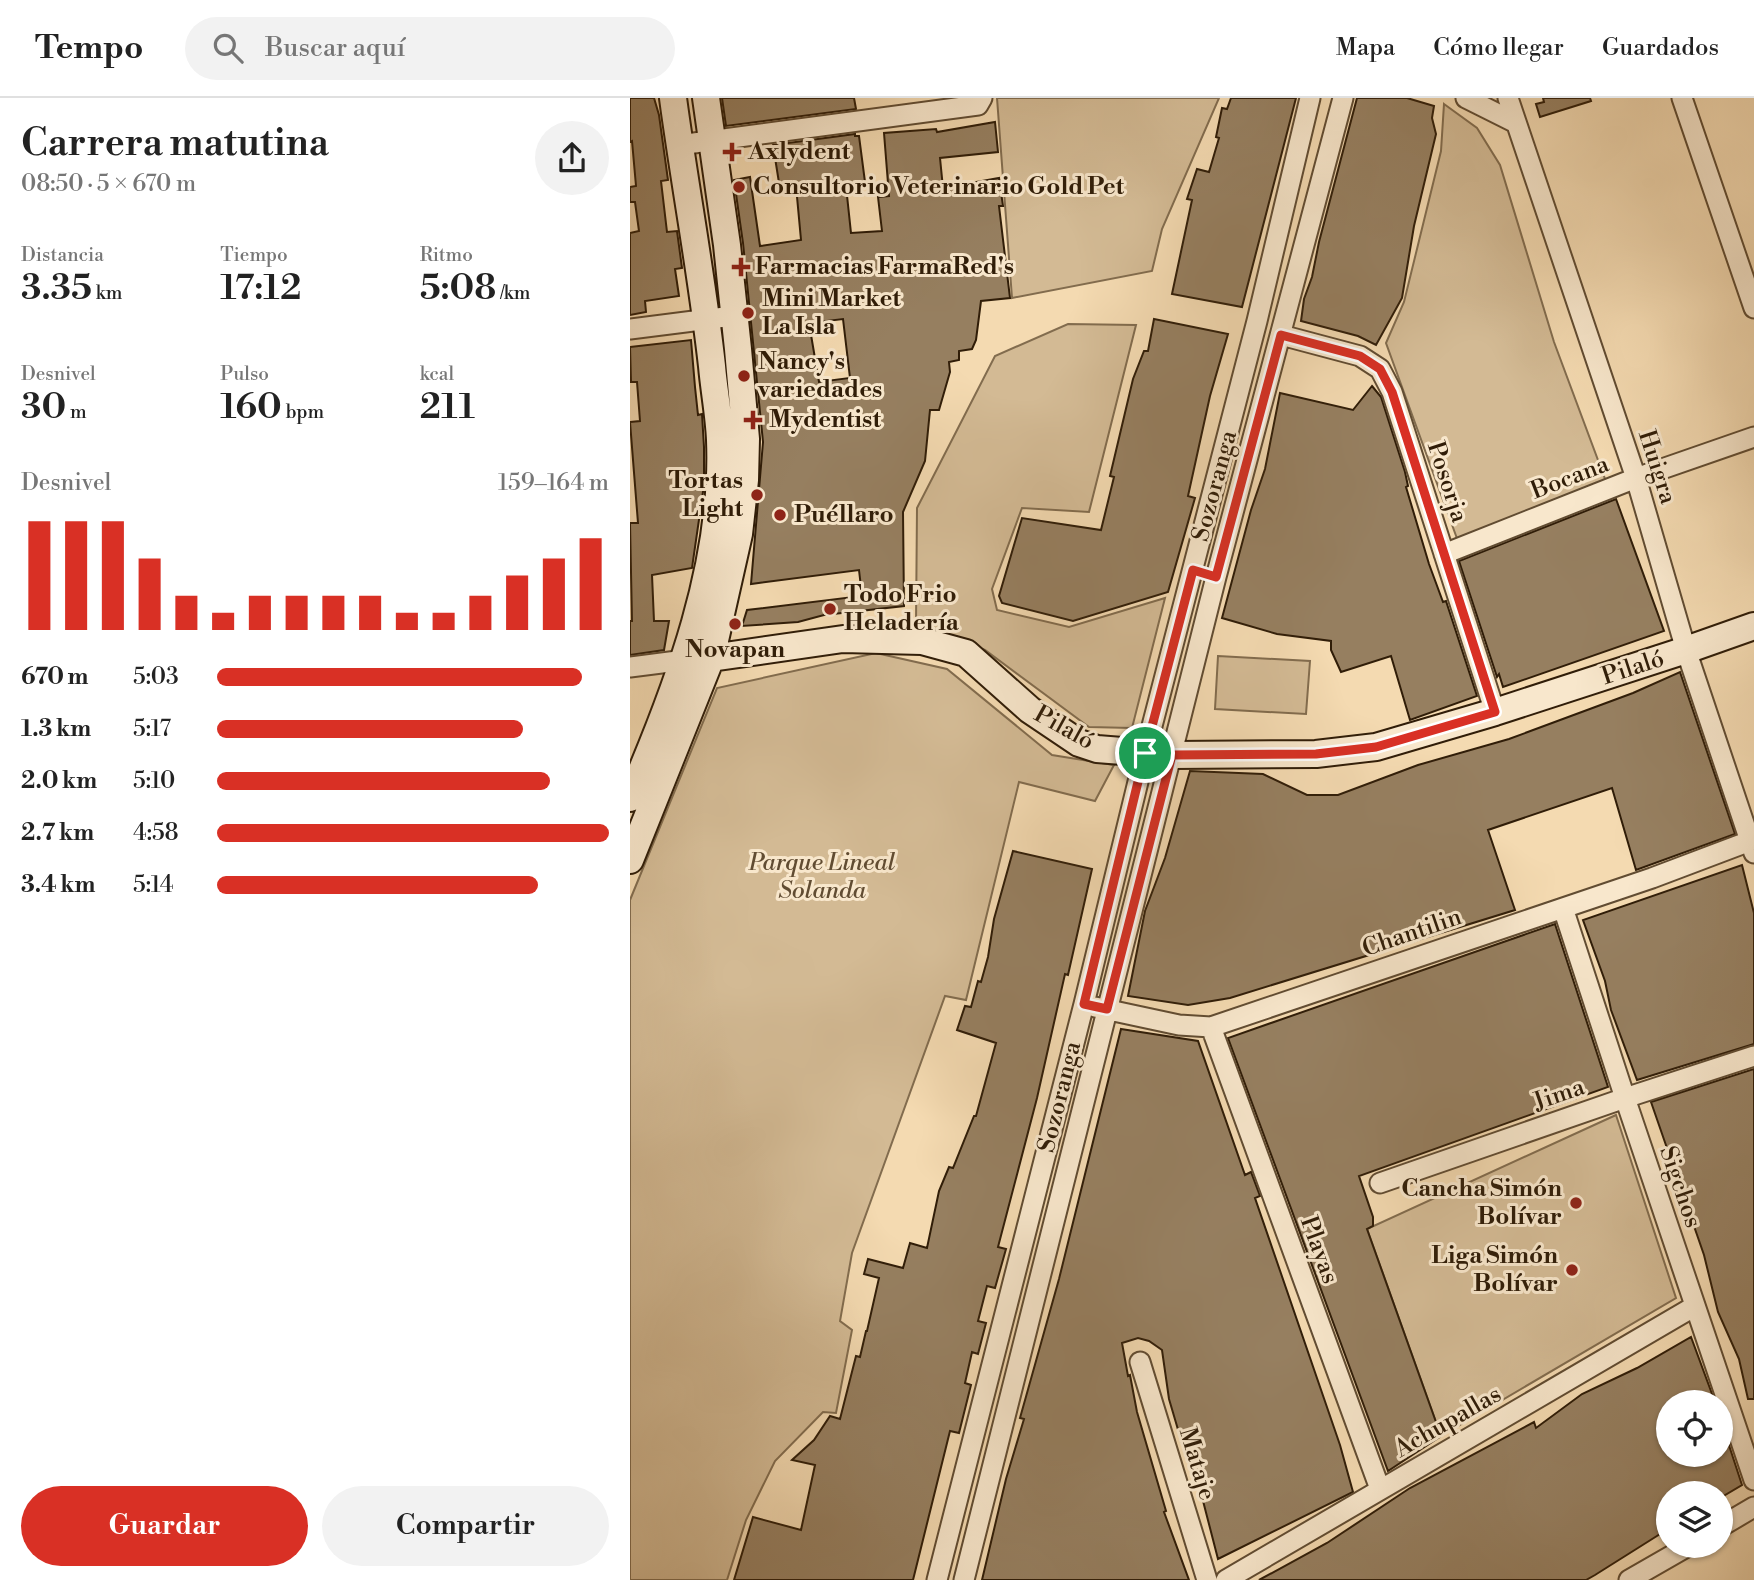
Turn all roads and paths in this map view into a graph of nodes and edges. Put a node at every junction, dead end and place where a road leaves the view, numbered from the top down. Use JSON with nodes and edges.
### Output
{"nodes":[{"id":1,"x":673,"y":98,"type":"edge"},
{"id":2,"x":706,"y":98,"type":"edge"},
{"id":3,"x":1310,"y":98,"type":"edge"},
{"id":4,"x":1343,"y":98,"type":"edge"},
{"id":5,"x":1466,"y":98,"type":"edge"},
{"id":6,"x":1508,"y":98,"type":"edge"},
{"id":7,"x":1682,"y":98,"type":"edge"},
{"id":8,"x":980,"y":101,"type":"edge"},
{"id":9,"x":1516,"y":123,"type":"junction"},
{"id":10,"x":712,"y":140,"type":"junction"},
{"id":11,"x":679,"y":145,"type":"junction"},
{"id":12,"x":1754,"y":308,"type":"edge"},
{"id":13,"x":733,"y":316,"type":"junction"},
{"id":14,"x":706,"y":320,"type":"junction"},
{"id":15,"x":630,"y":329,"type":"edge"},
{"id":16,"x":1281,"y":335,"type":"junction"},
{"id":17,"x":1754,"y":437,"type":"edge"},
{"id":18,"x":1636,"y":478,"type":"junction"},
{"id":19,"x":1444,"y":554,"type":"junction"},
{"id":20,"x":1193,"y":570,"type":"junction"},
{"id":21,"x":1216,"y":577,"type":"junction"},
{"id":22,"x":1754,"y":625,"type":"edge"},
{"id":23,"x":1686,"y":650,"type":"junction"},
{"id":24,"x":711,"y":659,"type":"junction"},
{"id":25,"x":685,"y":660,"type":"junction"},
{"id":26,"x":630,"y":667,"type":"edge"},
{"id":27,"x":1495,"y":712,"type":"junction"},
{"id":28,"x":1145,"y":753,"type":"junction"},
{"id":29,"x":1172,"y":755,"type":"junction"},
{"id":30,"x":630,"y":797,"type":"edge"},
{"id":31,"x":1752,"y":847,"type":"edge"},
{"id":32,"x":630,"y":860,"type":"edge"},
{"id":33,"x":1563,"y":908,"type":"junction"},
{"id":34,"x":1084,"y":1004,"type":"junction"},
{"id":35,"x":1107,"y":1009,"type":"junction"},
{"id":36,"x":1211,"y":1027,"type":"junction"},
{"id":37,"x":1754,"y":1056,"type":"edge"},
{"id":38,"x":1625,"y":1098,"type":"junction"},
{"id":39,"x":1380,"y":1183,"type":"dead end"},
{"id":40,"x":1695,"y":1306,"type":"junction"},
{"id":41,"x":1140,"y":1362,"type":"dead end"},
{"id":42,"x":1754,"y":1480,"type":"edge"},
{"id":43,"x":1380,"y":1489,"type":"junction"},
{"id":44,"x":1754,"y":1507,"type":"edge"},
{"id":45,"x":1733,"y":1519,"type":"edge"},
{"id":46,"x":1667,"y":1558,"type":"edge"},
{"id":47,"x":937,"y":1580,"type":"edge"},
{"id":48,"x":964,"y":1580,"type":"edge"},
{"id":49,"x":1207,"y":1580,"type":"edge"},
{"id":50,"x":1226,"y":1580,"type":"edge"},
{"id":51,"x":1629,"y":1580,"type":"edge"}],
"edges":[{"from":1,"to":11,"type":"street"},
{"from":2,"to":10,"type":"street"},
{"from":3,"to":20,"type":"street","name":"Sozoranga"},
{"from":4,"to":16,"type":"street","name":"Sozoranga"},
{"from":5,"to":9,"type":"street"},
{"from":6,"to":9,"type":"street","name":"Huigra"},
{"from":7,"to":12,"type":"street"},
{"from":8,"to":10,"type":"street"},
{"from":9,"to":18,"type":"street","name":"Huigra"},
{"from":10,"to":11,"type":"street"},
{"from":10,"to":13,"type":"street"},
{"from":11,"to":14,"type":"street"},
{"from":13,"to":14,"type":"street"},
{"from":13,"to":24,"type":"street"},
{"from":14,"to":15,"type":"street"},
{"from":14,"to":25,"type":"street"},
{"from":16,"to":19,"type":"street","name":"Posorja"},
{"from":16,"to":21,"type":"street","name":"Sozoranga"},
{"from":17,"to":18,"type":"street","name":"Bocana"},
{"from":18,"to":19,"type":"street","name":"Bocana"},
{"from":18,"to":23,"type":"street","name":"Huigra"},
{"from":19,"to":27,"type":"street","name":"Posorja"},
{"from":20,"to":21,"type":"street"},
{"from":20,"to":28,"type":"street","name":"Sozoranga"},
{"from":21,"to":29,"type":"street","name":"Sozoranga"},
{"from":22,"to":23,"type":"street","name":"Pilaló"},
{"from":23,"to":27,"type":"street","name":"Pilaló"},
{"from":23,"to":31,"type":"street","name":"Huigra"},
{"from":24,"to":25,"type":"street","name":"Pilaló"},
{"from":24,"to":28,"type":"street","name":"Pilaló"},
{"from":24,"to":32,"type":"street"},
{"from":25,"to":26,"type":"street","name":"Pilaló"},
{"from":25,"to":30,"type":"street"},
{"from":27,"to":29,"type":"street","name":"Pilaló"},
{"from":28,"to":29,"type":"street","name":"Pilaló"},
{"from":28,"to":34,"type":"street","name":"Sozoranga"},
{"from":29,"to":35,"type":"street","name":"Sozoranga"},
{"from":31,"to":33,"type":"street","name":"Chantilin"},
{"from":33,"to":36,"type":"street","name":"Chantilin"},
{"from":33,"to":38,"type":"street","name":"Sigchos"},
{"from":34,"to":35,"type":"street","name":"Chantilin"},
{"from":34,"to":47,"type":"street","name":"Sozoranga"},
{"from":35,"to":36,"type":"street","name":"Chantilin"},
{"from":35,"to":48,"type":"street","name":"Sozoranga"},
{"from":36,"to":43,"type":"street","name":"Playas"},
{"from":37,"to":38,"type":"street","name":"Jima"},
{"from":38,"to":39,"type":"street","name":"Jima"},
{"from":38,"to":40,"type":"street","name":"Sigchos"},
{"from":40,"to":42,"type":"street","name":"Sigchos"},
{"from":40,"to":43,"type":"street","name":"Achupallas"},
{"from":41,"to":49,"type":"street","name":"Mataje"},
{"from":43,"to":50,"type":"street","name":"Achupallas"},
{"from":44,"to":45,"type":"street"},
{"from":46,"to":51,"type":"street"}]}
